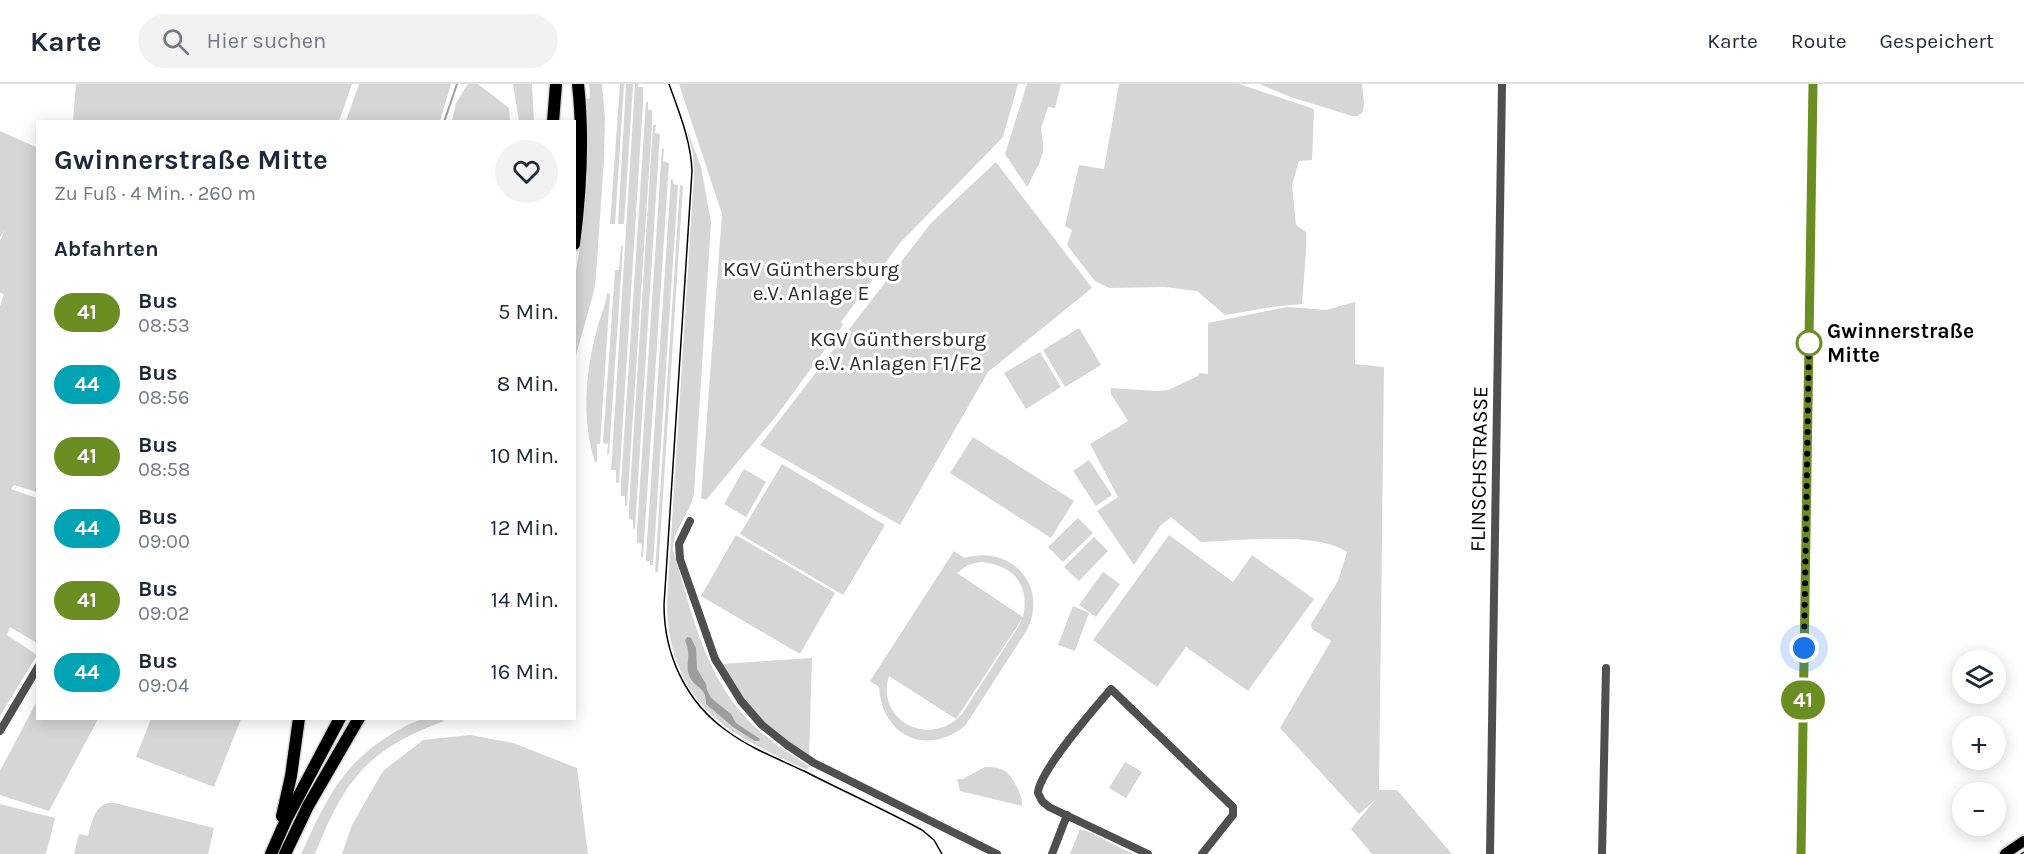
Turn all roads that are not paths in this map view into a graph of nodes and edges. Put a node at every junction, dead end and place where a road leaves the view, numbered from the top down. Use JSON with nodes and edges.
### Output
{"nodes":[{"id":1,"x":556,"y":84,"type":"edge"},
{"id":2,"x":578,"y":84,"type":"edge"},
{"id":3,"x":1502,"y":84,"type":"edge"},
{"id":4,"x":1813,"y":84,"type":"edge"},
{"id":5,"x":553,"y":120,"type":"edge"},
{"id":6,"x":576,"y":229,"type":"edge"},
{"id":7,"x":690,"y":521,"type":"dead end"},
{"id":8,"x":1606,"y":668,"type":"dead end"},
{"id":9,"x":36,"y":671,"type":"edge"},
{"id":10,"x":299,"y":720,"type":"edge"},
{"id":11,"x":339,"y":720,"type":"edge"},
{"id":12,"x":358,"y":720,"type":"edge"},
{"id":13,"x":0,"y":731,"type":"edge"},
{"id":14,"x":1067,"y":815,"type":"junction"},
{"id":15,"x":2024,"y":841,"type":"edge"},
{"id":16,"x":273,"y":849,"type":"edge"},
{"id":17,"x":285,"y":854,"type":"edge"},
{"id":18,"x":997,"y":854,"type":"edge"},
{"id":19,"x":1052,"y":854,"type":"edge"},
{"id":20,"x":1148,"y":854,"type":"edge"},
{"id":21,"x":1202,"y":854,"type":"edge"},
{"id":22,"x":1490,"y":854,"type":"edge"},
{"id":23,"x":1602,"y":854,"type":"edge"},
{"id":24,"x":1801,"y":854,"type":"edge"},
{"id":25,"x":2005,"y":854,"type":"edge"}],
"edges":[{"from":1,"to":5,"type":"highway"},
{"from":2,"to":6,"type":"highway"},
{"from":3,"to":22,"type":"street","name":"FLINSCHSTRASSE"},
{"from":4,"to":24,"type":"street"},
{"from":7,"to":18,"type":"street"},
{"from":8,"to":23,"type":"street"},
{"from":9,"to":13,"type":"street"},
{"from":10,"to":16,"type":"highway"},
{"from":11,"to":16,"type":"highway"},
{"from":12,"to":17,"type":"highway"},
{"from":14,"to":19,"type":"street"},
{"from":14,"to":20,"type":"street"},
{"from":14,"to":21,"type":"street"},
{"from":15,"to":25,"type":"main road"}]}
